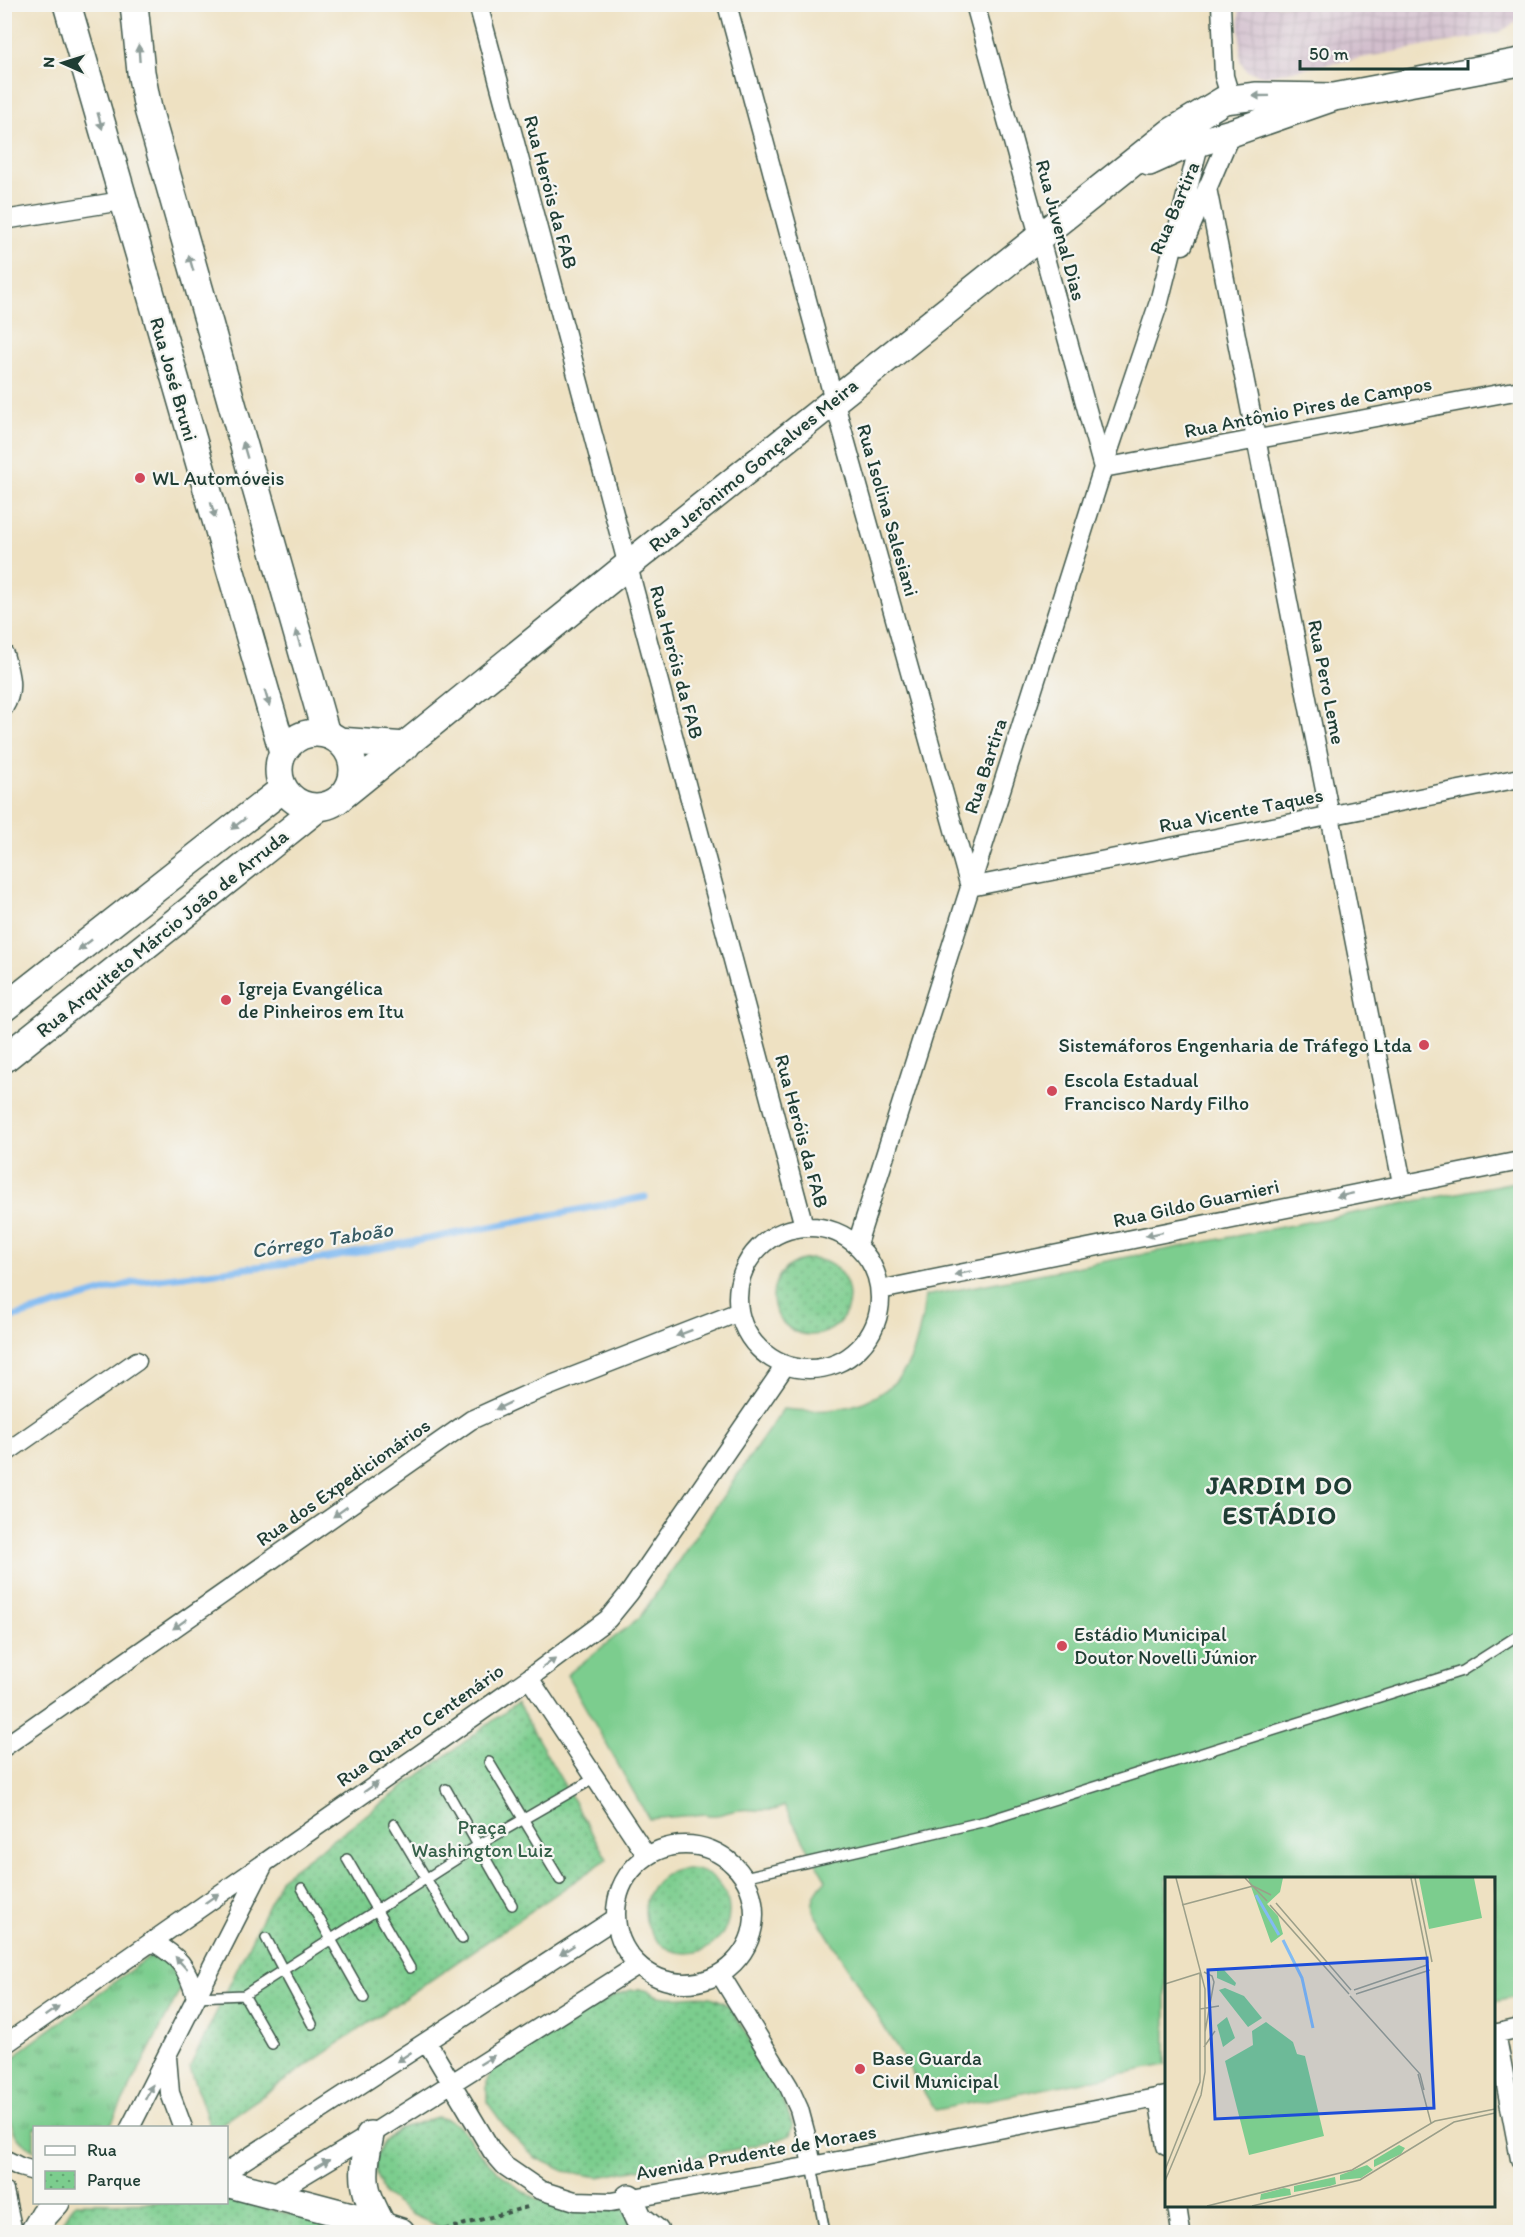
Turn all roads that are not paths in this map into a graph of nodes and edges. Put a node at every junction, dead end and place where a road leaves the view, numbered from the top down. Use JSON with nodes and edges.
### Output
{"nodes":[{"id":1,"x":67,"y":4,"type":"edge"},
{"id":2,"x":134,"y":4,"type":"edge"},
{"id":3,"x":478,"y":4,"type":"edge"},
{"id":4,"x":728,"y":4,"type":"edge"},
{"id":5,"x":975,"y":4,"type":"edge"},
{"id":6,"x":1221,"y":4,"type":"edge"},
{"id":7,"x":1518,"y":61,"type":"edge"},
{"id":8,"x":1223,"y":94,"type":"junction"},
{"id":9,"x":1334,"y":97,"type":"junction"},
{"id":10,"x":1232,"y":133,"type":"junction"},
{"id":11,"x":1200,"y":141,"type":"junction"},
{"id":12,"x":1103,"y":185,"type":"junction"},
{"id":13,"x":1207,"y":188,"type":"junction"},
{"id":14,"x":122,"y":201,"type":"junction"},
{"id":15,"x":4,"y":220,"type":"edge"},
{"id":16,"x":1040,"y":236,"type":"junction"},
{"id":17,"x":1159,"y":302,"type":"junction"},
{"id":18,"x":1521,"y":390,"type":"edge"},
{"id":19,"x":834,"y":400,"type":"junction"},
{"id":20,"x":1256,"y":439,"type":"junction"},
{"id":21,"x":1103,"y":468,"type":"junction"},
{"id":22,"x":628,"y":565,"type":"junction"},
{"id":23,"x":4,"y":654,"type":"edge"},
{"id":24,"x":4,"y":707,"type":"edge"},
{"id":25,"x":332,"y":738,"type":"junction"},
{"id":26,"x":406,"y":746,"type":"junction"},
{"id":27,"x":283,"y":752,"type":"junction"},
{"id":28,"x":1521,"y":778,"type":"edge"},
{"id":29,"x":284,"y":788,"type":"junction"},
{"id":30,"x":330,"y":802,"type":"junction"},
{"id":31,"x":1330,"y":816,"type":"junction"},
{"id":32,"x":970,"y":887,"type":"junction"},
{"id":33,"x":4,"y":1008,"type":"edge"},
{"id":34,"x":4,"y":1059,"type":"edge"},
{"id":35,"x":1521,"y":1161,"type":"edge"},
{"id":36,"x":1402,"y":1183,"type":"junction"},
{"id":37,"x":804,"y":1226,"type":"junction"},
{"id":38,"x":857,"y":1244,"type":"junction"},
{"id":39,"x":880,"y":1290,"type":"junction"},
{"id":40,"x":739,"y":1312,"type":"junction"},
{"id":41,"x":137,"y":1361,"type":"dead end"},
{"id":42,"x":785,"y":1366,"type":"junction"},
{"id":43,"x":4,"y":1454,"type":"edge"},
{"id":44,"x":1521,"y":1634,"type":"edge"},
{"id":45,"x":529,"y":1678,"type":"junction"},
{"id":46,"x":4,"y":1747,"type":"edge"},
{"id":47,"x":489,"y":1761,"type":"dead end"},
{"id":48,"x":595,"y":1778,"type":"junction"},
{"id":49,"x":446,"y":1789,"type":"dead end"},
{"id":50,"x":523,"y":1820,"type":"junction"},
{"id":51,"x":394,"y":1824,"type":"dead end"},
{"id":52,"x":477,"y":1846,"type":"junction"},
{"id":53,"x":647,"y":1856,"type":"junction"},
{"id":54,"x":347,"y":1858,"type":"dead end"},
{"id":55,"x":266,"y":1860,"type":"junction"},
{"id":56,"x":744,"y":1877,"type":"junction"},
{"id":57,"x":426,"y":1878,"type":"junction"},
{"id":58,"x":560,"y":1880,"type":"dead end"},
{"id":59,"x":302,"y":1888,"type":"dead end"},
{"id":60,"x":512,"y":1905,"type":"dead end"},
{"id":61,"x":377,"y":1911,"type":"junction"},
{"id":62,"x":616,"y":1918,"type":"junction"},
{"id":63,"x":266,"y":1938,"type":"dead end"},
{"id":64,"x":462,"y":1939,"type":"dead end"},
{"id":65,"x":331,"y":1940,"type":"junction"},
{"id":66,"x":152,"y":1941,"type":"junction"},
{"id":67,"x":638,"y":1965,"type":"junction"},
{"id":68,"x":410,"y":1968,"type":"dead end"},
{"id":69,"x":283,"y":1971,"type":"junction"},
{"id":70,"x":720,"y":1974,"type":"junction"},
{"id":71,"x":244,"y":1995,"type":"junction"},
{"id":72,"x":196,"y":1997,"type":"junction"},
{"id":73,"x":364,"y":1998,"type":"dead end"},
{"id":74,"x":312,"y":2024,"type":"dead end"},
{"id":75,"x":1521,"y":2028,"type":"edge"},
{"id":76,"x":1495,"y":2033,"type":"edge"},
{"id":77,"x":427,"y":2042,"type":"junction"},
{"id":78,"x":272,"y":2044,"type":"dead end"},
{"id":79,"x":4,"y":2045,"type":"edge"},
{"id":80,"x":167,"y":2056,"type":"junction"},
{"id":81,"x":450,"y":2084,"type":"junction"},
{"id":82,"x":1162,"y":2096,"type":"edge"},
{"id":83,"x":131,"y":2126,"type":"edge"},
{"id":84,"x":183,"y":2126,"type":"edge"},
{"id":85,"x":1165,"y":2126,"type":"edge"},
{"id":86,"x":370,"y":2135,"type":"junction"},
{"id":87,"x":4,"y":2159,"type":"edge"},
{"id":88,"x":1521,"y":2159,"type":"edge"},
{"id":89,"x":812,"y":2166,"type":"junction"},
{"id":90,"x":228,"y":2171,"type":"edge"},
{"id":91,"x":33,"y":2172,"type":"edge"},
{"id":92,"x":228,"y":2183,"type":"edge"},
{"id":93,"x":4,"y":2191,"type":"edge"},
{"id":94,"x":272,"y":2194,"type":"junction"},
{"id":95,"x":629,"y":2198,"type":"junction"},
{"id":96,"x":54,"y":2204,"type":"edge"},
{"id":97,"x":1177,"y":2207,"type":"edge"},
{"id":98,"x":389,"y":2230,"type":"edge"},
{"id":99,"x":13,"y":2232,"type":"edge"},
{"id":100,"x":34,"y":2232,"type":"edge"},
{"id":101,"x":655,"y":2232,"type":"edge"},
{"id":102,"x":825,"y":2232,"type":"edge"},
{"id":103,"x":1181,"y":2232,"type":"edge"}],
"edges":[{"from":1,"to":14,"type":"street","name":"Rua José Bruni","one_way":true},
{"from":25,"to":2,"type":"street","one_way":true},
{"from":3,"to":22,"type":"street","name":"Rua Heróis da FAB"},
{"from":4,"to":19,"type":"street","name":"Rua Isolina Salesiani"},
{"from":5,"to":16,"type":"street","name":"Rua Juvenal Dias"},
{"from":6,"to":8,"type":"street"},
{"from":7,"to":9,"type":"street","name":"Rua Jerônimo Gonçalves Meira"},
{"from":9,"to":8,"type":"street","name":"Rua Jerônimo Gonçalves Meira","one_way":true},
{"from":8,"to":10,"type":"street"},
{"from":8,"to":11,"type":"street"},
{"from":8,"to":12,"type":"street","name":"Rua Jerônimo Gonçalves Meira"},
{"from":9,"to":10,"type":"street","name":"Rua Jerônimo Gonçalves Meira"},
{"from":10,"to":11,"type":"street","name":"Rua Jerônimo Gonçalves Meira"},
{"from":10,"to":13,"type":"street","name":"Rua Bartira"},
{"from":11,"to":12,"type":"street","name":"Rua Jerônimo Gonçalves Meira"},
{"from":11,"to":17,"type":"street","name":"Rua Bartira"},
{"from":12,"to":16,"type":"street","name":"Rua Jerônimo Gonçalves Meira"},
{"from":13,"to":17,"type":"street","name":"Rua Bartira"},
{"from":13,"to":20,"type":"street","name":"Rua Pero Leme"},
{"from":14,"to":15,"type":"street"},
{"from":14,"to":27,"type":"street","name":"Rua José Bruni","one_way":true},
{"from":16,"to":19,"type":"street","name":"Rua Jerônimo Gonçalves Meira"},
{"from":16,"to":21,"type":"street","name":"Rua Juvenal Dias"},
{"from":17,"to":21,"type":"street","name":"Rua Bartira"},
{"from":18,"to":20,"type":"street","name":"Rua Antônio Pires de Campos"},
{"from":19,"to":22,"type":"street","name":"Rua Jerônimo Gonçalves Meira"},
{"from":19,"to":32,"type":"street","name":"Rua Isolina Salesiani"},
{"from":20,"to":21,"type":"street","name":"Rua Antônio Pires de Campos"},
{"from":20,"to":31,"type":"street","name":"Rua Pero Leme"},
{"from":21,"to":32,"type":"street","name":"Rua Bartira"},
{"from":22,"to":26,"type":"street","name":"Rua Jerônimo Gonçalves Meira"},
{"from":22,"to":37,"type":"street","name":"Rua Heróis da FAB"},
{"from":23,"to":24,"type":"street"},
{"from":25,"to":26,"type":"street"},
{"from":25,"to":27,"type":"street"},
{"from":25,"to":30,"type":"street"},
{"from":26,"to":30,"type":"street","name":"Rua Jerônimo Gonçalves Meira"},
{"from":27,"to":29,"type":"street"},
{"from":28,"to":31,"type":"street","name":"Rua Vicente Taques"},
{"from":29,"to":30,"type":"street"},
{"from":29,"to":33,"type":"street","name":"Rua Arquiteto Márcio João de Arruda","one_way":true},
{"from":30,"to":34,"type":"street","name":"Rua Arquiteto Márcio João de Arruda"},
{"from":31,"to":32,"type":"street","name":"Rua Vicente Taques"},
{"from":31,"to":36,"type":"street","name":"Rua Pero Leme"},
{"from":32,"to":38,"type":"street","name":"Rua Bartira"},
{"from":35,"to":36,"type":"street","name":"Rua Gildo Guarnieri"},
{"from":36,"to":39,"type":"street","name":"Rua Gildo Guarnieri","one_way":true},
{"from":37,"to":38,"type":"street"},
{"from":37,"to":40,"type":"street"},
{"from":38,"to":39,"type":"street"},
{"from":39,"to":42,"type":"street"},
{"from":40,"to":42,"type":"street"},
{"from":40,"to":46,"type":"street","name":"Rua dos Expedicionários","one_way":true},
{"from":41,"to":43,"type":"street"},
{"from":45,"to":42,"type":"street","name":"Rua Quarto Centenário","one_way":true},
{"from":44,"to":56,"type":"lane"},
{"from":45,"to":48,"type":"street"},
{"from":55,"to":45,"type":"street","name":"Rua Quarto Centenário","one_way":true},
{"from":47,"to":50,"type":"lane"},
{"from":48,"to":50,"type":"lane"},
{"from":48,"to":53,"type":"street"},
{"from":49,"to":52,"type":"lane"},
{"from":50,"to":52,"type":"lane"},
{"from":50,"to":58,"type":"lane"},
{"from":51,"to":57,"type":"lane"},
{"from":52,"to":57,"type":"lane"},
{"from":52,"to":60,"type":"lane"},
{"from":53,"to":56,"type":"street"},
{"from":53,"to":62,"type":"street"},
{"from":54,"to":61,"type":"lane"},
{"from":66,"to":55,"type":"street","name":"Rua Quarto Centenário","one_way":true},
{"from":55,"to":72,"type":"street"},
{"from":56,"to":70,"type":"street"},
{"from":57,"to":61,"type":"lane"},
{"from":57,"to":64,"type":"lane"},
{"from":59,"to":65,"type":"lane"},
{"from":61,"to":65,"type":"lane"},
{"from":61,"to":68,"type":"lane"},
{"from":62,"to":67,"type":"street"},
{"from":62,"to":77,"type":"street","one_way":true},
{"from":63,"to":69,"type":"lane"},
{"from":65,"to":69,"type":"lane"},
{"from":65,"to":73,"type":"lane"},
{"from":72,"to":66,"type":"street","one_way":true},
{"from":79,"to":66,"type":"street","name":"Rua Quarto Centenário","one_way":true},
{"from":67,"to":70,"type":"street"},
{"from":81,"to":67,"type":"street","one_way":true},
{"from":69,"to":71,"type":"lane"},
{"from":69,"to":74,"type":"lane"},
{"from":70,"to":89,"type":"street"},
{"from":71,"to":72,"type":"lane"},
{"from":71,"to":78,"type":"lane"},
{"from":72,"to":80,"type":"street"},
{"from":75,"to":76,"type":"street"},
{"from":76,"to":88,"type":"street"},
{"from":77,"to":81,"type":"street","name":"Avenida Prudente de Moraes"},
{"from":77,"to":90,"type":"street","one_way":true},
{"from":83,"to":80,"type":"street","one_way":true},
{"from":80,"to":84,"type":"street"},
{"from":81,"to":86,"type":"street"},
{"from":81,"to":95,"type":"street","name":"Avenida Prudente de Moraes"},
{"from":82,"to":85,"type":"street"},
{"from":82,"to":89,"type":"street","name":"Avenida Prudente de Moraes"},
{"from":94,"to":86,"type":"street","one_way":true},
{"from":86,"to":98,"type":"street"},
{"from":87,"to":91,"type":"street"},
{"from":89,"to":95,"type":"street","name":"Avenida Prudente de Moraes"},
{"from":89,"to":102,"type":"lane"},
{"from":92,"to":94,"type":"street"},
{"from":93,"to":99,"type":"street"},
{"from":94,"to":98,"type":"street"},
{"from":95,"to":101,"type":"street"},
{"from":96,"to":100,"type":"street"},
{"from":97,"to":103,"type":"street"}]}
